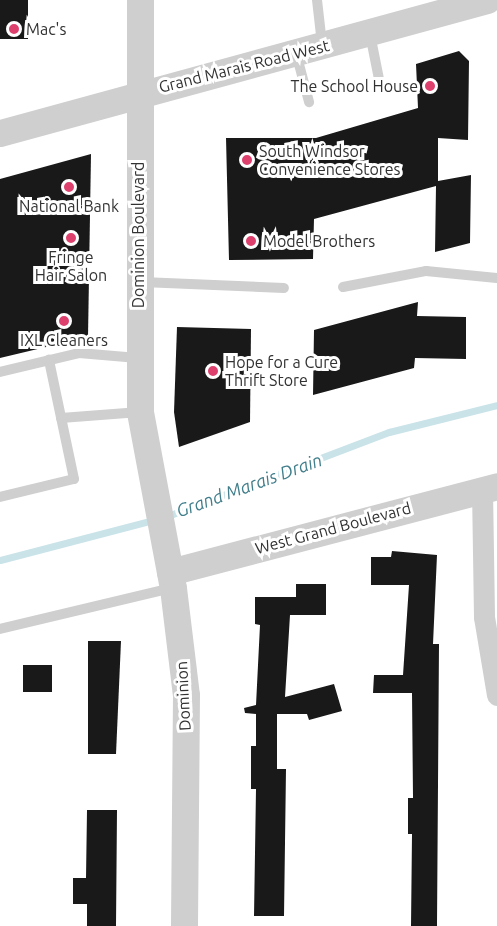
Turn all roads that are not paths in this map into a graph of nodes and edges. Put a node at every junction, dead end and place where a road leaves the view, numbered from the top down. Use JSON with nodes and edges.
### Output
{"nodes":[{"id":1,"x":140,"y":0,"type":"edge"},
{"id":2,"x":317,"y":0,"type":"edge"},
{"id":3,"x":487,"y":0,"type":"edge"},
{"id":4,"x":370,"y":34,"type":"junction"},
{"id":5,"x":323,"y":46,"type":"junction"},
{"id":6,"x":296,"y":52,"type":"junction"},
{"id":7,"x":380,"y":84,"type":"dead end"},
{"id":8,"x":139,"y":93,"type":"junction"},
{"id":9,"x":309,"y":102,"type":"dead end"},
{"id":10,"x":0,"y":133,"type":"edge"},
{"id":11,"x":497,"y":278,"type":"edge"},
{"id":12,"x":138,"y":282,"type":"junction"},
{"id":13,"x":343,"y":287,"type":"dead end"},
{"id":14,"x":284,"y":288,"type":"dead end"},
{"id":15,"x":138,"y":358,"type":"junction"},
{"id":16,"x":50,"y":360,"type":"junction"},
{"id":17,"x":0,"y":372,"type":"edge"},
{"id":18,"x":140,"y":412,"type":"junction"},
{"id":19,"x":62,"y":418,"type":"junction"},
{"id":20,"x":149,"y":469,"type":"joint"},
{"id":21,"x":489,"y":487,"type":"edge"},
{"id":22,"x":0,"y":497,"type":"edge"},
{"id":23,"x":171,"y":580,"type":"junction"},
{"id":24,"x":0,"y":629,"type":"edge"},
{"id":25,"x":497,"y":695,"type":"edge"},
{"id":26,"x":184,"y":926,"type":"edge"}],
"edges":[{"from":1,"to":8,"type":"street","name":"Dominion Boulevard"},
{"from":2,"to":5,"type":"lane"},
{"from":3,"to":4,"type":"street","name":"Grand Marais Road West"},
{"from":4,"to":5,"type":"street","name":"Grand Marais Road West"},
{"from":4,"to":7,"type":"lane"},
{"from":5,"to":6,"type":"street","name":"Grand Marais Road West"},
{"from":6,"to":8,"type":"street","name":"Grand Marais Road West"},
{"from":6,"to":9,"type":"lane"},
{"from":8,"to":10,"type":"street","name":"Grand Marais Road West"},
{"from":8,"to":12,"type":"street","name":"Dominion Boulevard"},
{"from":11,"to":13,"type":"lane"},
{"from":12,"to":14,"type":"lane"},
{"from":12,"to":15,"type":"street","name":"Dominion Boulevard"},
{"from":15,"to":16,"type":"lane"},
{"from":15,"to":18,"type":"street","name":"Dominion Boulevard"},
{"from":16,"to":17,"type":"lane"},
{"from":16,"to":19,"type":"lane"},
{"from":18,"to":19,"type":"lane"},
{"from":18,"to":20,"type":"street","name":"Dominion Boulevard"},
{"from":19,"to":22,"type":"lane"},
{"from":20,"to":23,"type":"street","name":"Dominion"},
{"from":21,"to":23,"type":"street","name":"West Grand Boulevard"},
{"from":21,"to":25,"type":"street"},
{"from":23,"to":24,"type":"lane"},
{"from":23,"to":26,"type":"street","name":"Dominion"}]}
